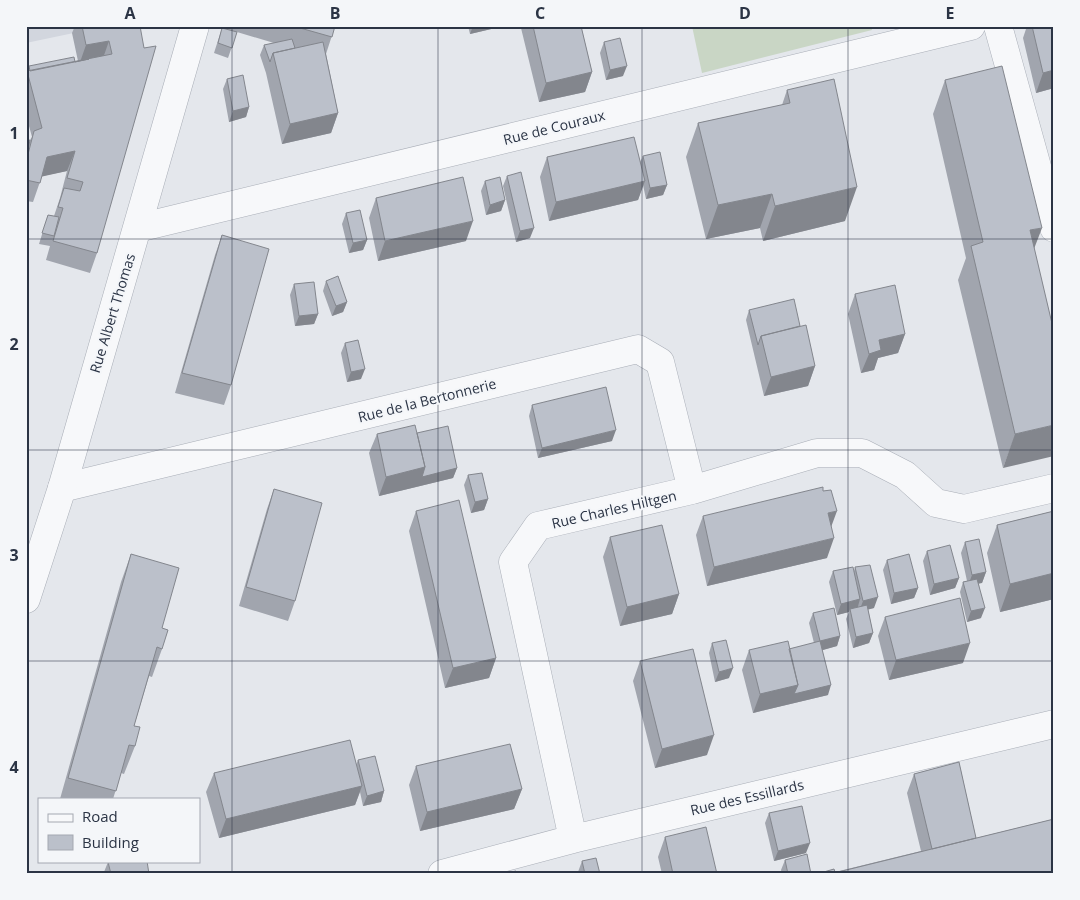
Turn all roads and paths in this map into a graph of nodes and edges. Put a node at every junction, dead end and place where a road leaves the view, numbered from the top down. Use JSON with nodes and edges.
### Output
{"nodes":[{"id":1,"x":195,"y":26,"type":"edge"},
{"id":2,"x":970,"y":26,"type":"edge"},
{"id":3,"x":998,"y":26,"type":"edge"},
{"id":4,"x":138,"y":228,"type":"junction"},
{"id":5,"x":1054,"y":228,"type":"edge"},
{"id":6,"x":62,"y":488,"type":"junction"},
{"id":7,"x":1054,"y":488,"type":"edge"},
{"id":8,"x":692,"y":490,"type":"junction"},
{"id":9,"x":26,"y":599,"type":"edge"},
{"id":10,"x":1054,"y":724,"type":"edge"},
{"id":11,"x":573,"y":838,"type":"junction"},
{"id":12,"x":442,"y":874,"type":"edge"}],
"edges":[{"from":1,"to":4,"type":"street","name":"Rue Albert Thomas"},
{"from":2,"to":4,"type":"street","name":"Rue de Couraux"},
{"from":3,"to":5,"type":"street"},
{"from":4,"to":6,"type":"street","name":"Rue Albert Thomas"},
{"from":6,"to":8,"type":"street","name":"Rue de la Bertonnerie"},
{"from":6,"to":9,"type":"street","name":"Rue Albert Thomas"},
{"from":7,"to":8,"type":"street","name":"Rue Charles Hiltgen"},
{"from":8,"to":11,"type":"street","name":"Rue Charles Hiltgen"},
{"from":10,"to":11,"type":"street","name":"Rue des Essillards"},
{"from":11,"to":12,"type":"street","name":"Rue des Essillards"}]}
